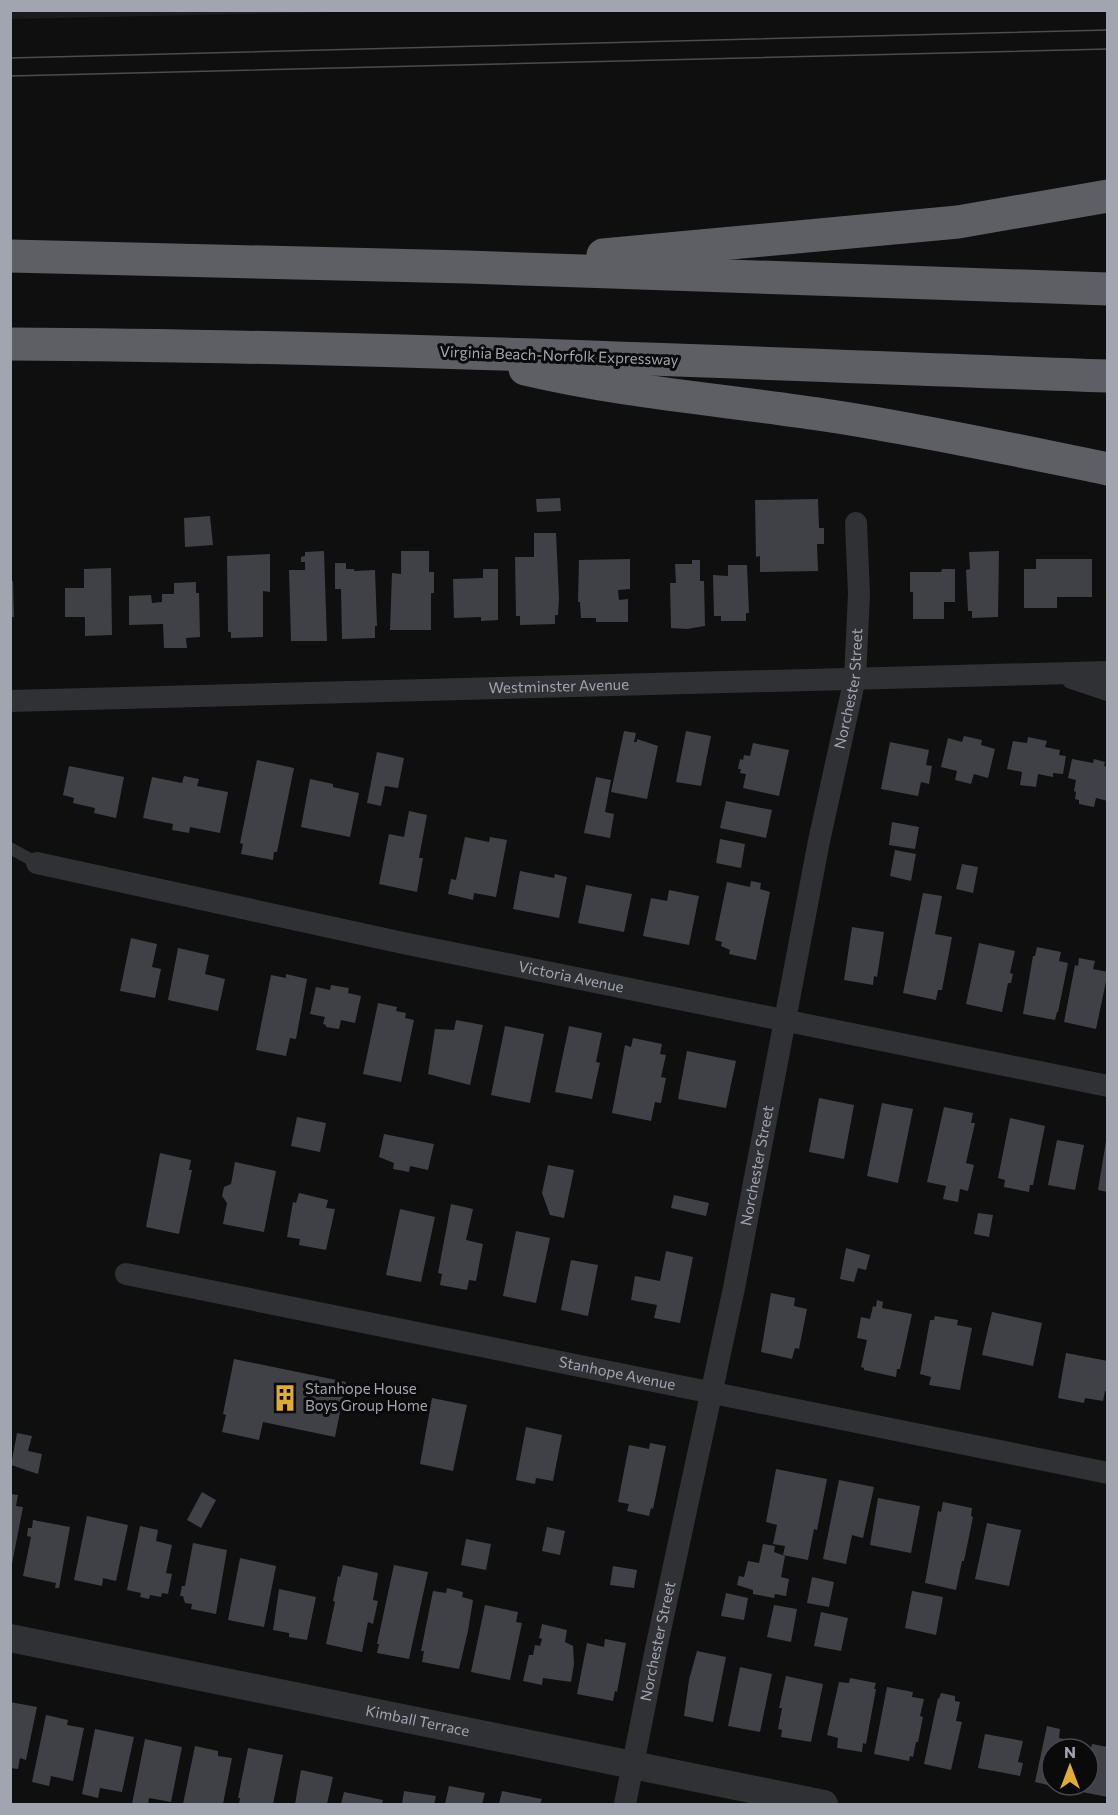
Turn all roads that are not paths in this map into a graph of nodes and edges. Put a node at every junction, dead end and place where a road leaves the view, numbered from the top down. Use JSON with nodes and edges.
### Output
{"nodes":[{"id":1,"x":1107,"y":196,"type":"edge"},
{"id":2,"x":10,"y":256,"type":"edge"},
{"id":3,"x":467,"y":267,"type":"junction"},
{"id":4,"x":1107,"y":289,"type":"edge"},
{"id":5,"x":10,"y":344,"type":"edge"},
{"id":6,"x":453,"y":352,"type":"junction"},
{"id":7,"x":1107,"y":376,"type":"edge"},
{"id":8,"x":1107,"y":469,"type":"edge"},
{"id":9,"x":856,"y":523,"type":"dead end"},
{"id":10,"x":1107,"y":672,"type":"edge"},
{"id":11,"x":1057,"y":673,"type":"junction"},
{"id":12,"x":855,"y":678,"type":"junction"},
{"id":13,"x":1107,"y":690,"type":"edge"},
{"id":14,"x":10,"y":701,"type":"edge"},
{"id":15,"x":10,"y":848,"type":"edge"},
{"id":16,"x":37,"y":863,"type":"joint"},
{"id":17,"x":784,"y":1022,"type":"junction"},
{"id":18,"x":1107,"y":1086,"type":"edge"},
{"id":19,"x":126,"y":1274,"type":"dead end"},
{"id":20,"x":710,"y":1394,"type":"junction"},
{"id":21,"x":1107,"y":1473,"type":"edge"},
{"id":22,"x":10,"y":1638,"type":"edge"},
{"id":23,"x":633,"y":1766,"type":"junction"},
{"id":24,"x":625,"y":1804,"type":"edge"},
{"id":25,"x":824,"y":1804,"type":"edge"}],
"edges":[{"from":1,"to":3,"type":"highway"},
{"from":2,"to":3,"type":"highway"},
{"from":3,"to":4,"type":"highway"},
{"from":5,"to":6,"type":"highway","name":"Virginia Beach-Norfolk Expressway"},
{"from":6,"to":7,"type":"highway","name":"Virginia Beach-Norfolk Expressway"},
{"from":6,"to":8,"type":"highway"},
{"from":9,"to":12,"type":"street","name":"Norchester Street"},
{"from":10,"to":11,"type":"street","name":"Westminster Avenue"},
{"from":11,"to":12,"type":"street","name":"Westminster Avenue"},
{"from":11,"to":13,"type":"street"},
{"from":12,"to":14,"type":"street","name":"Westminster Avenue"},
{"from":12,"to":17,"type":"street","name":"Norchester Street"},
{"from":15,"to":16,"type":"lane"},
{"from":16,"to":17,"type":"street","name":"Victoria Avenue"},
{"from":17,"to":18,"type":"street","name":"Victoria Avenue"},
{"from":17,"to":20,"type":"street","name":"Norchester Street"},
{"from":19,"to":20,"type":"street","name":"Stanhope Avenue"},
{"from":20,"to":21,"type":"street","name":"Stanhope Avenue"},
{"from":20,"to":23,"type":"street","name":"Norchester Street"},
{"from":22,"to":23,"type":"street","name":"Kimball Terrace"},
{"from":23,"to":24,"type":"street","name":"Norchester Street"},
{"from":23,"to":25,"type":"street","name":"Kimball Terrace"}]}
